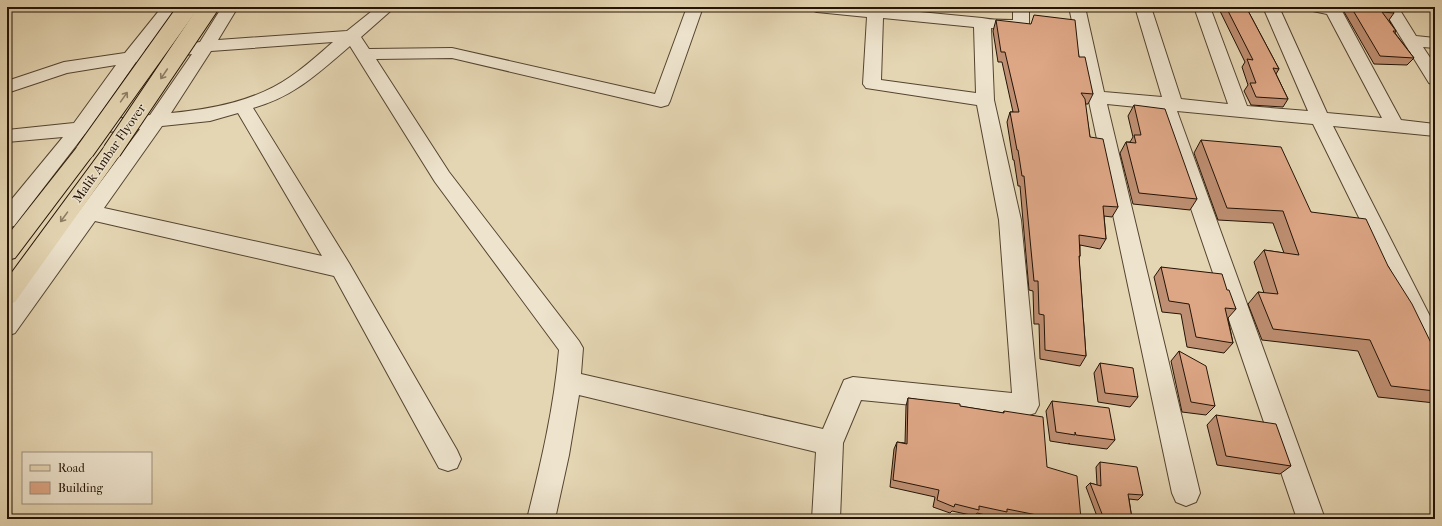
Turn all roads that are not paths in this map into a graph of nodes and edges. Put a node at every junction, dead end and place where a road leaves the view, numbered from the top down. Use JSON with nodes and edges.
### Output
{"nodes":[{"id":1,"x":171,"y":7,"type":"edge"},
{"id":2,"x":188,"y":7,"type":"edge"},
{"id":3,"x":209,"y":7,"type":"edge"},
{"id":4,"x":230,"y":7,"type":"edge"},
{"id":5,"x":387,"y":7,"type":"edge"},
{"id":6,"x":695,"y":7,"type":"edge"},
{"id":7,"x":818,"y":7,"type":"edge"},
{"id":8,"x":1021,"y":7,"type":"edge"},
{"id":9,"x":1077,"y":7,"type":"edge"},
{"id":10,"x":1143,"y":7,"type":"edge"},
{"id":11,"x":1202,"y":7,"type":"edge"},
{"id":12,"x":1271,"y":7,"type":"edge"},
{"id":13,"x":1314,"y":7,"type":"edge"},
{"id":14,"x":1390,"y":7,"type":"edge"},
{"id":15,"x":875,"y":13,"type":"junction"},
{"id":16,"x":982,"y":23,"type":"junction"},
{"id":17,"x":1411,"y":40,"type":"junction"},
{"id":18,"x":1435,"y":43,"type":"edge"},
{"id":19,"x":358,"y":45,"type":"junction"},
{"id":20,"x":207,"y":46,"type":"junction"},
{"id":21,"x":130,"y":58,"type":"junction"},
{"id":22,"x":1435,"y":79,"type":"edge"},
{"id":23,"x":7,"y":87,"type":"edge"},
{"id":24,"x":1096,"y":97,"type":"junction"},
{"id":25,"x":985,"y":100,"type":"junction"},
{"id":26,"x":1170,"y":104,"type":"junction"},
{"id":27,"x":242,"y":105,"type":"junction"},
{"id":28,"x":1240,"y":111,"type":"junction"},
{"id":29,"x":1321,"y":119,"type":"junction"},
{"id":30,"x":155,"y":120,"type":"junction"},
{"id":31,"x":1396,"y":126,"type":"junction"},
{"id":32,"x":80,"y":128,"type":"junction"},
{"id":33,"x":1435,"y":130,"type":"edge"},
{"id":34,"x":7,"y":136,"type":"edge"},
{"id":35,"x":89,"y":212,"type":"junction"},
{"id":36,"x":7,"y":220,"type":"edge"},
{"id":37,"x":7,"y":252,"type":"edge"},
{"id":38,"x":341,"y":269,"type":"junction"},
{"id":39,"x":7,"y":296,"type":"edge"},
{"id":40,"x":7,"y":326,"type":"edge"},
{"id":41,"x":1435,"y":350,"type":"edge"},
{"id":42,"x":569,"y":382,"type":"junction"},
{"id":43,"x":830,"y":442,"type":"junction"},
{"id":44,"x":448,"y":459,"type":"dead end"},
{"id":45,"x":1186,"y":493,"type":"dead end"},
{"id":46,"x":541,"y":519,"type":"edge"},
{"id":47,"x":826,"y":519,"type":"edge"},
{"id":48,"x":1311,"y":519,"type":"edge"}],
"edges":[{"from":1,"to":21,"type":"street"},
{"from":37,"to":2,"type":"main road","name":"Malik Ambar Flyover","one_way":true,"bridge":true},
{"from":3,"to":39,"type":"main road","name":"Malik Ambar Flyover","one_way":true,"bridge":true},
{"from":4,"to":20,"type":"street"},
{"from":5,"to":19,"type":"street"},
{"from":6,"to":19,"type":"street"},
{"from":7,"to":15,"type":"street"},
{"from":8,"to":16,"type":"street"},
{"from":9,"to":24,"type":"street"},
{"from":10,"to":26,"type":"street"},
{"from":11,"to":28,"type":"street"},
{"from":12,"to":29,"type":"street"},
{"from":13,"to":31,"type":"street"},
{"from":14,"to":17,"type":"street"},
{"from":15,"to":16,"type":"street"},
{"from":15,"to":25,"type":"street"},
{"from":16,"to":25,"type":"street"},
{"from":17,"to":18,"type":"street"},
{"from":17,"to":22,"type":"street"},
{"from":19,"to":20,"type":"street"},
{"from":19,"to":27,"type":"street"},
{"from":19,"to":42,"type":"street"},
{"from":20,"to":21,"type":"street"},
{"from":20,"to":30,"type":"street"},
{"from":21,"to":23,"type":"street"},
{"from":21,"to":32,"type":"street"},
{"from":24,"to":26,"type":"street"},
{"from":24,"to":45,"type":"street"},
{"from":25,"to":43,"type":"street"},
{"from":26,"to":28,"type":"street"},
{"from":26,"to":48,"type":"street"},
{"from":27,"to":30,"type":"street"},
{"from":27,"to":38,"type":"street"},
{"from":28,"to":29,"type":"street"},
{"from":29,"to":31,"type":"street"},
{"from":29,"to":41,"type":"street"},
{"from":30,"to":32,"type":"street"},
{"from":30,"to":35,"type":"street"},
{"from":31,"to":33,"type":"street"},
{"from":32,"to":34,"type":"street"},
{"from":32,"to":36,"type":"street"},
{"from":35,"to":38,"type":"street"},
{"from":35,"to":40,"type":"street"},
{"from":38,"to":44,"type":"street"},
{"from":42,"to":43,"type":"street"},
{"from":42,"to":46,"type":"street"},
{"from":43,"to":47,"type":"street"}]}
